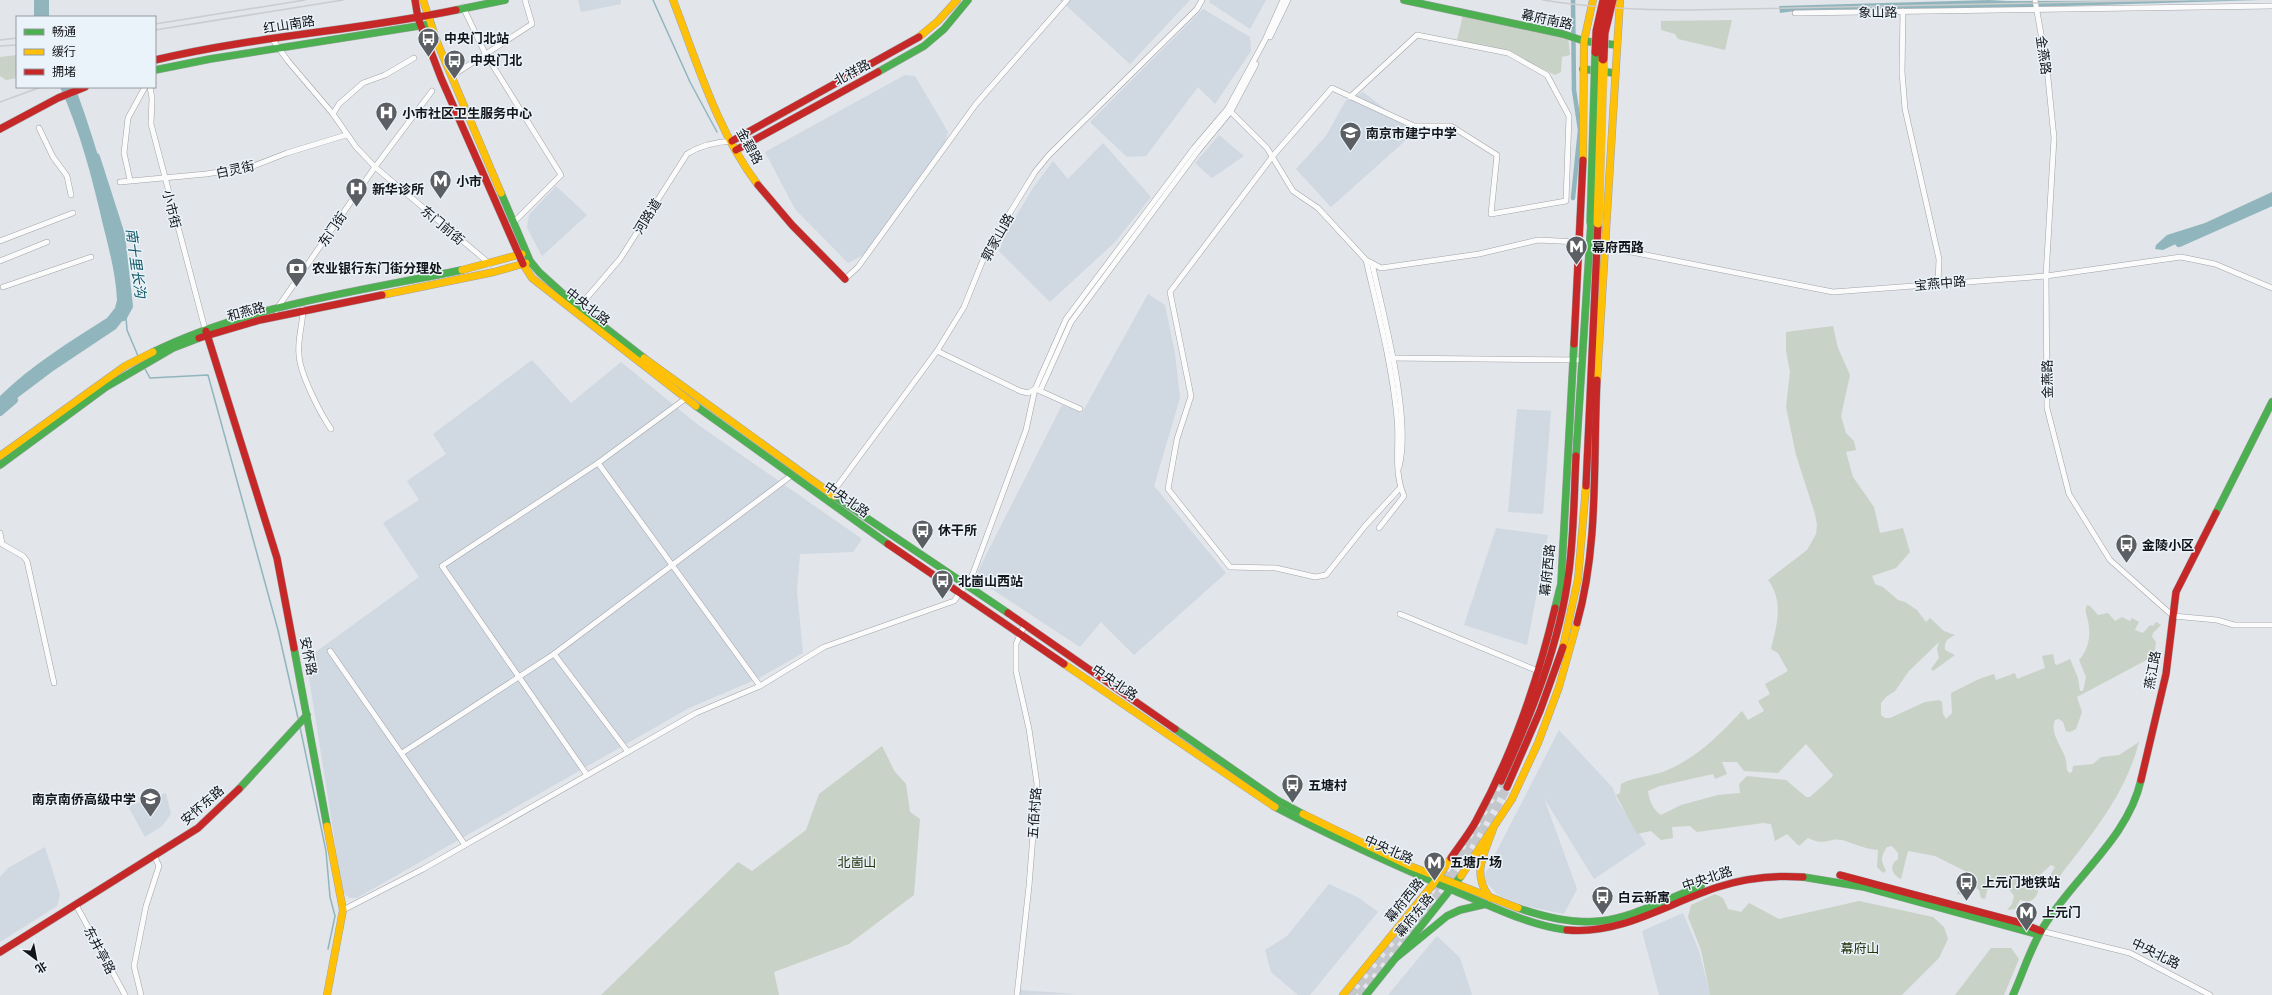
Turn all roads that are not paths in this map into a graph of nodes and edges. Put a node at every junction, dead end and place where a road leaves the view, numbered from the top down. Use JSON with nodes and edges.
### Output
{"nodes":[{"id":1,"x":415,"y":0,"type":"edge"},
{"id":2,"x":423,"y":0,"type":"edge"},
{"id":3,"x":505,"y":0,"type":"edge"},
{"id":4,"x":525,"y":0,"type":"edge"},
{"id":5,"x":672,"y":0,"type":"edge"},
{"id":6,"x":957,"y":0,"type":"edge"},
{"id":7,"x":968,"y":0,"type":"edge"},
{"id":8,"x":1067,"y":0,"type":"edge"},
{"id":9,"x":1202,"y":0,"type":"edge"},
{"id":10,"x":1282,"y":0,"type":"edge"},
{"id":11,"x":1288,"y":0,"type":"edge"},
{"id":12,"x":1404,"y":0,"type":"edge"},
{"id":13,"x":1593,"y":0,"type":"edge"},
{"id":14,"x":1604,"y":0,"type":"edge"},
{"id":15,"x":1612,"y":0,"type":"edge"},
{"id":16,"x":1620,"y":0,"type":"edge"},
{"id":17,"x":2035,"y":0,"type":"edge"},
{"id":18,"x":2272,"y":6,"type":"edge"},
{"id":19,"x":464,"y":7,"type":"junction"},
{"id":20,"x":2037,"y":8,"type":"junction"},
{"id":21,"x":1903,"y":11,"type":"junction"},
{"id":22,"x":1795,"y":13,"type":"dead end"},
{"id":23,"x":418,"y":18,"type":"junction"},
{"id":24,"x":427,"y":22,"type":"junction"},
{"id":25,"x":274,"y":40,"type":"junction"},
{"id":26,"x":1583,"y":40,"type":"junction"},
{"id":27,"x":1616,"y":45,"type":"junction"},
{"id":28,"x":279,"y":48,"type":"junction"},
{"id":29,"x":486,"y":53,"type":"junction"},
{"id":30,"x":414,"y":58,"type":"dead end"},
{"id":31,"x":156,"y":60,"type":"edge"},
{"id":32,"x":1583,"y":69,"type":"junction"},
{"id":33,"x":156,"y":70,"type":"edge"},
{"id":34,"x":458,"y":72,"type":"dead end"},
{"id":35,"x":1614,"y":73,"type":"junction"},
{"id":36,"x":72,"y":88,"type":"edge"},
{"id":37,"x":82,"y":88,"type":"edge"},
{"id":38,"x":144,"y":88,"type":"edge"},
{"id":39,"x":150,"y":88,"type":"edge"},
{"id":40,"x":432,"y":91,"type":"dead end"},
{"id":41,"x":1350,"y":96,"type":"junction"},
{"id":42,"x":57,"y":97,"type":"junction"},
{"id":43,"x":1228,"y":108,"type":"junction"},
{"id":44,"x":332,"y":114,"type":"junction"},
{"id":45,"x":766,"y":123,"type":"junction"},
{"id":46,"x":0,"y":124,"type":"edge"},
{"id":47,"x":39,"y":128,"type":"dead end"},
{"id":48,"x":0,"y":129,"type":"edge"},
{"id":49,"x":771,"y":131,"type":"junction"},
{"id":50,"x":346,"y":135,"type":"junction"},
{"id":51,"x":732,"y":141,"type":"junction"},
{"id":52,"x":736,"y":150,"type":"junction"},
{"id":53,"x":1272,"y":157,"type":"junction"},
{"id":54,"x":375,"y":167,"type":"junction"},
{"id":55,"x":165,"y":178,"type":"junction"},
{"id":56,"x":130,"y":180,"type":"junction"},
{"id":57,"x":120,"y":182,"type":"dead end"},
{"id":58,"x":70,"y":196,"type":"dead end"},
{"id":59,"x":73,"y":213,"type":"dead end"},
{"id":60,"x":513,"y":223,"type":"junction"},
{"id":61,"x":1594,"y":223,"type":"junction"},
{"id":62,"x":0,"y":241,"type":"edge"},
{"id":63,"x":47,"y":242,"type":"dead end"},
{"id":64,"x":1580,"y":242,"type":"junction"},
{"id":65,"x":1606,"y":247,"type":"junction"},
{"id":66,"x":91,"y":257,"type":"dead end"},
{"id":67,"x":524,"y":259,"type":"junction"},
{"id":68,"x":1366,"y":260,"type":"junction"},
{"id":69,"x":0,"y":261,"type":"edge"},
{"id":70,"x":1372,"y":263,"type":"junction"},
{"id":71,"x":490,"y":264,"type":"junction"},
{"id":72,"x":2046,"y":276,"type":"junction"},
{"id":73,"x":845,"y":279,"type":"joint"},
{"id":74,"x":1938,"y":283,"type":"junction"},
{"id":75,"x":3,"y":287,"type":"dead end"},
{"id":76,"x":2272,"y":288,"type":"edge"},
{"id":77,"x":303,"y":308,"type":"junction"},
{"id":78,"x":276,"y":310,"type":"junction"},
{"id":79,"x":576,"y":310,"type":"junction"},
{"id":80,"x":206,"y":332,"type":"junction"},
{"id":81,"x":937,"y":351,"type":"junction"},
{"id":82,"x":1388,"y":358,"type":"junction"},
{"id":83,"x":1578,"y":360,"type":"junction"},
{"id":84,"x":1038,"y":390,"type":"junction"},
{"id":85,"x":2272,"y":394,"type":"edge"},
{"id":86,"x":686,"y":400,"type":"junction"},
{"id":87,"x":2272,"y":402,"type":"edge"},
{"id":88,"x":1080,"y":409,"type":"dead end"},
{"id":89,"x":331,"y":429,"type":"dead end"},
{"id":90,"x":0,"y":456,"type":"edge"},
{"id":91,"x":598,"y":463,"type":"junction"},
{"id":92,"x":0,"y":465,"type":"edge"},
{"id":93,"x":1397,"y":473,"type":"junction"},
{"id":94,"x":792,"y":475,"type":"junction"},
{"id":95,"x":1400,"y":488,"type":"junction"},
{"id":96,"x":829,"y":497,"type":"junction"},
{"id":97,"x":1379,"y":528,"type":"dead end"},
{"id":98,"x":0,"y":533,"type":"edge"},
{"id":99,"x":672,"y":565,"type":"junction"},
{"id":100,"x":966,"y":585,"type":"junction"},
{"id":101,"x":961,"y":593,"type":"junction"},
{"id":102,"x":1400,"y":614,"type":"dead end"},
{"id":103,"x":2172,"y":615,"type":"junction"},
{"id":104,"x":2272,"y":625,"type":"edge"},
{"id":105,"x":1022,"y":629,"type":"junction"},
{"id":106,"x":330,"y":651,"type":"dead end"},
{"id":107,"x":554,"y":654,"type":"junction"},
{"id":108,"x":1538,"y":671,"type":"junction"},
{"id":109,"x":519,"y":677,"type":"junction"},
{"id":110,"x":54,"y":683,"type":"dead end"},
{"id":111,"x":760,"y":686,"type":"junction"},
{"id":112,"x":307,"y":715,"type":"junction"},
{"id":113,"x":628,"y":752,"type":"junction"},
{"id":114,"x":402,"y":753,"type":"junction"},
{"id":115,"x":587,"y":775,"type":"junction"},
{"id":116,"x":1493,"y":829,"type":"junction"},
{"id":117,"x":465,"y":845,"type":"junction"},
{"id":118,"x":154,"y":855,"type":"junction"},
{"id":119,"x":1436,"y":880,"type":"junction"},
{"id":120,"x":1453,"y":887,"type":"junction"},
{"id":121,"x":1488,"y":901,"type":"junction"},
{"id":122,"x":76,"y":905,"type":"junction"},
{"id":123,"x":343,"y":910,"type":"junction"},
{"id":124,"x":2039,"y":932,"type":"junction"},
{"id":125,"x":0,"y":952,"type":"edge"},
{"id":126,"x":1397,"y":957,"type":"junction"},
{"id":127,"x":125,"y":995,"type":"edge"},
{"id":128,"x":141,"y":995,"type":"edge"},
{"id":129,"x":327,"y":995,"type":"edge"},
{"id":130,"x":1017,"y":995,"type":"edge"},
{"id":131,"x":1343,"y":995,"type":"edge"},
{"id":132,"x":1366,"y":995,"type":"edge"},
{"id":133,"x":2013,"y":995,"type":"edge"},
{"id":134,"x":2210,"y":995,"type":"edge"}],
"edges":[{"from":1,"to":23,"type":"main road","name":"中央北路"},
{"from":2,"to":24,"type":"main road","name":"中央北路"},
{"from":3,"to":19,"type":"main road"},
{"from":4,"to":29,"type":"street"},
{"from":5,"to":51,"type":"main road","name":"金碧路"},
{"from":6,"to":45,"type":"main road","name":"北祥路"},
{"from":7,"to":49,"type":"main road","name":"北祥路"},
{"from":8,"to":73,"type":"street"},
{"from":9,"to":81,"type":"street","name":"郭家山路"},
{"from":10,"to":43,"type":"street"},
{"from":11,"to":84,"type":"street"},
{"from":12,"to":26,"type":"main road","name":"幕府南路"},
{"from":13,"to":26,"type":"main road","name":"幕府西路"},
{"from":14,"to":61,"type":"main road","name":"幕府西路","bridge":true},
{"from":15,"to":61,"type":"main road","name":"幕府西路","bridge":true},
{"from":16,"to":27,"type":"main road"},
{"from":17,"to":20,"type":"street","name":"金燕路"},
{"from":18,"to":20,"type":"street","name":"象山路"},
{"from":19,"to":24,"type":"main road"},
{"from":19,"to":29,"type":"street"},
{"from":20,"to":21,"type":"street","name":"象山路"},
{"from":20,"to":72,"type":"street","name":"金燕路"},
{"from":21,"to":22,"type":"street","name":"象山路"},
{"from":21,"to":74,"type":"street"},
{"from":23,"to":24,"type":"main road","name":"中央北路"},
{"from":23,"to":25,"type":"main road","name":"红山南路"},
{"from":24,"to":28,"type":"main road"},
{"from":24,"to":60,"type":"main road","name":"中央北路"},
{"from":24,"to":67,"type":"main road","name":"中央北路"},
{"from":25,"to":28,"type":"street","name":"东门前街"},
{"from":25,"to":31,"type":"main road","name":"红山南路"},
{"from":26,"to":27,"type":"main road","name":"幕府南路"},
{"from":26,"to":32,"type":"main road","name":"幕府西路"},
{"from":27,"to":35,"type":"main road"},
{"from":28,"to":33,"type":"main road"},
{"from":28,"to":44,"type":"street","name":"东门前街"},
{"from":29,"to":34,"type":"street"},
{"from":29,"to":60,"type":"street"},
{"from":30,"to":44,"type":"street"},
{"from":32,"to":35,"type":"main road"},
{"from":32,"to":64,"type":"main road","name":"幕府西路"},
{"from":35,"to":65,"type":"main road"},
{"from":36,"to":42,"type":"main road"},
{"from":37,"to":42,"type":"main road"},
{"from":38,"to":56,"type":"street"},
{"from":39,"to":55,"type":"street","name":"小市街"},
{"from":40,"to":54,"type":"street","name":"东门街"},
{"from":41,"to":41,"type":"street"},
{"from":41,"to":53,"type":"street"},
{"from":42,"to":46,"type":"main road"},
{"from":42,"to":48,"type":"main road"},
{"from":43,"to":53,"type":"street"},
{"from":43,"to":84,"type":"street"},
{"from":44,"to":50,"type":"street","name":"东门前街"},
{"from":45,"to":49,"type":"main road"},
{"from":45,"to":51,"type":"main road","name":"北祥路"},
{"from":47,"to":58,"type":"street"},
{"from":49,"to":52,"type":"main road","name":"北祥路"},
{"from":50,"to":54,"type":"street","name":"东门前街"},
{"from":50,"to":55,"type":"street","name":"白灵街"},
{"from":51,"to":52,"type":"main road","name":"金碧路"},
{"from":51,"to":79,"type":"street","name":"河路道"},
{"from":52,"to":73,"type":"main road","name":"金碧路"},
{"from":53,"to":68,"type":"street"},
{"from":53,"to":95,"type":"street"},
{"from":54,"to":71,"type":"street","name":"东门前街"},
{"from":54,"to":78,"type":"street","name":"东门街"},
{"from":55,"to":56,"type":"street","name":"白灵街"},
{"from":55,"to":80,"type":"street","name":"小市街"},
{"from":56,"to":57,"type":"street","name":"白灵街"},
{"from":59,"to":62,"type":"street"},
{"from":60,"to":67,"type":"main road","name":"中央北路"},
{"from":61,"to":83,"type":"main road","name":"幕府西路"},
{"from":61,"to":83,"type":"main road","name":"幕府西路"},
{"from":63,"to":69,"type":"street"},
{"from":64,"to":70,"type":"street"},
{"from":64,"to":83,"type":"main road","name":"幕府西路"},
{"from":65,"to":74,"type":"street","name":"宝燕中路"},
{"from":65,"to":116,"type":"main road"},
{"from":66,"to":75,"type":"street"},
{"from":67,"to":71,"type":"main road","name":"和燕路"},
{"from":67,"to":77,"type":"main road","name":"和燕路"},
{"from":67,"to":79,"type":"main road","name":"中央北路"},
{"from":68,"to":70,"type":"street"},
{"from":68,"to":82,"type":"street"},
{"from":70,"to":93,"type":"street"},
{"from":71,"to":77,"type":"main road","name":"和燕路"},
{"from":72,"to":74,"type":"street","name":"宝燕中路"},
{"from":72,"to":76,"type":"street","name":"宝燕中路"},
{"from":72,"to":103,"type":"street","name":"金燕路"},
{"from":77,"to":78,"type":"main road","name":"和燕路"},
{"from":77,"to":80,"type":"main road","name":"和燕路"},
{"from":77,"to":89,"type":"street"},
{"from":78,"to":80,"type":"main road","name":"和燕路"},
{"from":79,"to":86,"type":"main road","name":"中央北路"},
{"from":79,"to":96,"type":"main road","name":"中央北路"},
{"from":80,"to":90,"type":"main road","name":"和燕路"},
{"from":80,"to":92,"type":"main road","name":"和燕路"},
{"from":80,"to":112,"type":"main road","name":"安怀路"},
{"from":81,"to":84,"type":"street"},
{"from":81,"to":96,"type":"street","name":"郭家山路"},
{"from":82,"to":83,"type":"street"},
{"from":82,"to":93,"type":"street"},
{"from":83,"to":108,"type":"main road","name":"幕府西路"},
{"from":84,"to":88,"type":"street"},
{"from":84,"to":100,"type":"street"},
{"from":85,"to":103,"type":"main road"},
{"from":86,"to":91,"type":"street"},
{"from":86,"to":94,"type":"main road","name":"中央北路"},
{"from":87,"to":103,"type":"main road","name":"燕江路"},
{"from":91,"to":99,"type":"street"},
{"from":91,"to":109,"type":"street"},
{"from":93,"to":95,"type":"street"},
{"from":94,"to":96,"type":"main road","name":"中央北路"},
{"from":94,"to":99,"type":"street"},
{"from":95,"to":97,"type":"street"},
{"from":96,"to":100,"type":"main road","name":"中央北路"},
{"from":96,"to":101,"type":"main road","name":"中央北路"},
{"from":98,"to":110,"type":"street"},
{"from":99,"to":107,"type":"street"},
{"from":99,"to":111,"type":"street"},
{"from":100,"to":101,"type":"street"},
{"from":100,"to":105,"type":"main road","name":"中央北路"},
{"from":101,"to":105,"type":"main road","name":"中央北路"},
{"from":101,"to":111,"type":"street"},
{"from":102,"to":108,"type":"street"},
{"from":103,"to":104,"type":"street"},
{"from":103,"to":124,"type":"main road","name":"燕江路"},
{"from":105,"to":119,"type":"main road","name":"中央北路"},
{"from":105,"to":130,"type":"street","name":"五佰村路"},
{"from":106,"to":114,"type":"street"},
{"from":107,"to":109,"type":"street"},
{"from":107,"to":113,"type":"street"},
{"from":108,"to":119,"type":"main road","name":"幕府西路"},
{"from":109,"to":114,"type":"street"},
{"from":109,"to":115,"type":"street"},
{"from":111,"to":113,"type":"street"},
{"from":112,"to":118,"type":"main road","name":"安怀东路"},
{"from":112,"to":123,"type":"main road","name":"安怀路"},
{"from":113,"to":115,"type":"street"},
{"from":114,"to":117,"type":"street"},
{"from":115,"to":117,"type":"street"},
{"from":116,"to":120,"type":"main road","name":"幕府东路"},
{"from":116,"to":121,"type":"main road"},
{"from":117,"to":123,"type":"street"},
{"from":118,"to":122,"type":"main road","name":"安怀东路"},
{"from":118,"to":128,"type":"street"},
{"from":119,"to":120,"type":"main road","name":"中央北路"},
{"from":119,"to":131,"type":"main road","name":"幕府西路"},
{"from":120,"to":121,"type":"main road","name":"中央北路"},
{"from":120,"to":126,"type":"main road","name":"幕府东路"},
{"from":121,"to":124,"type":"main road","name":"中央北路"},
{"from":121,"to":126,"type":"main road"},
{"from":122,"to":125,"type":"main road","name":"安怀东路"},
{"from":122,"to":127,"type":"street","name":"东井亭路"},
{"from":123,"to":129,"type":"main road","name":"安怀路"},
{"from":124,"to":133,"type":"main road","name":"燕江路"},
{"from":124,"to":134,"type":"street","name":"中央北路"},
{"from":126,"to":132,"type":"main road","name":"幕府东路"}]}
